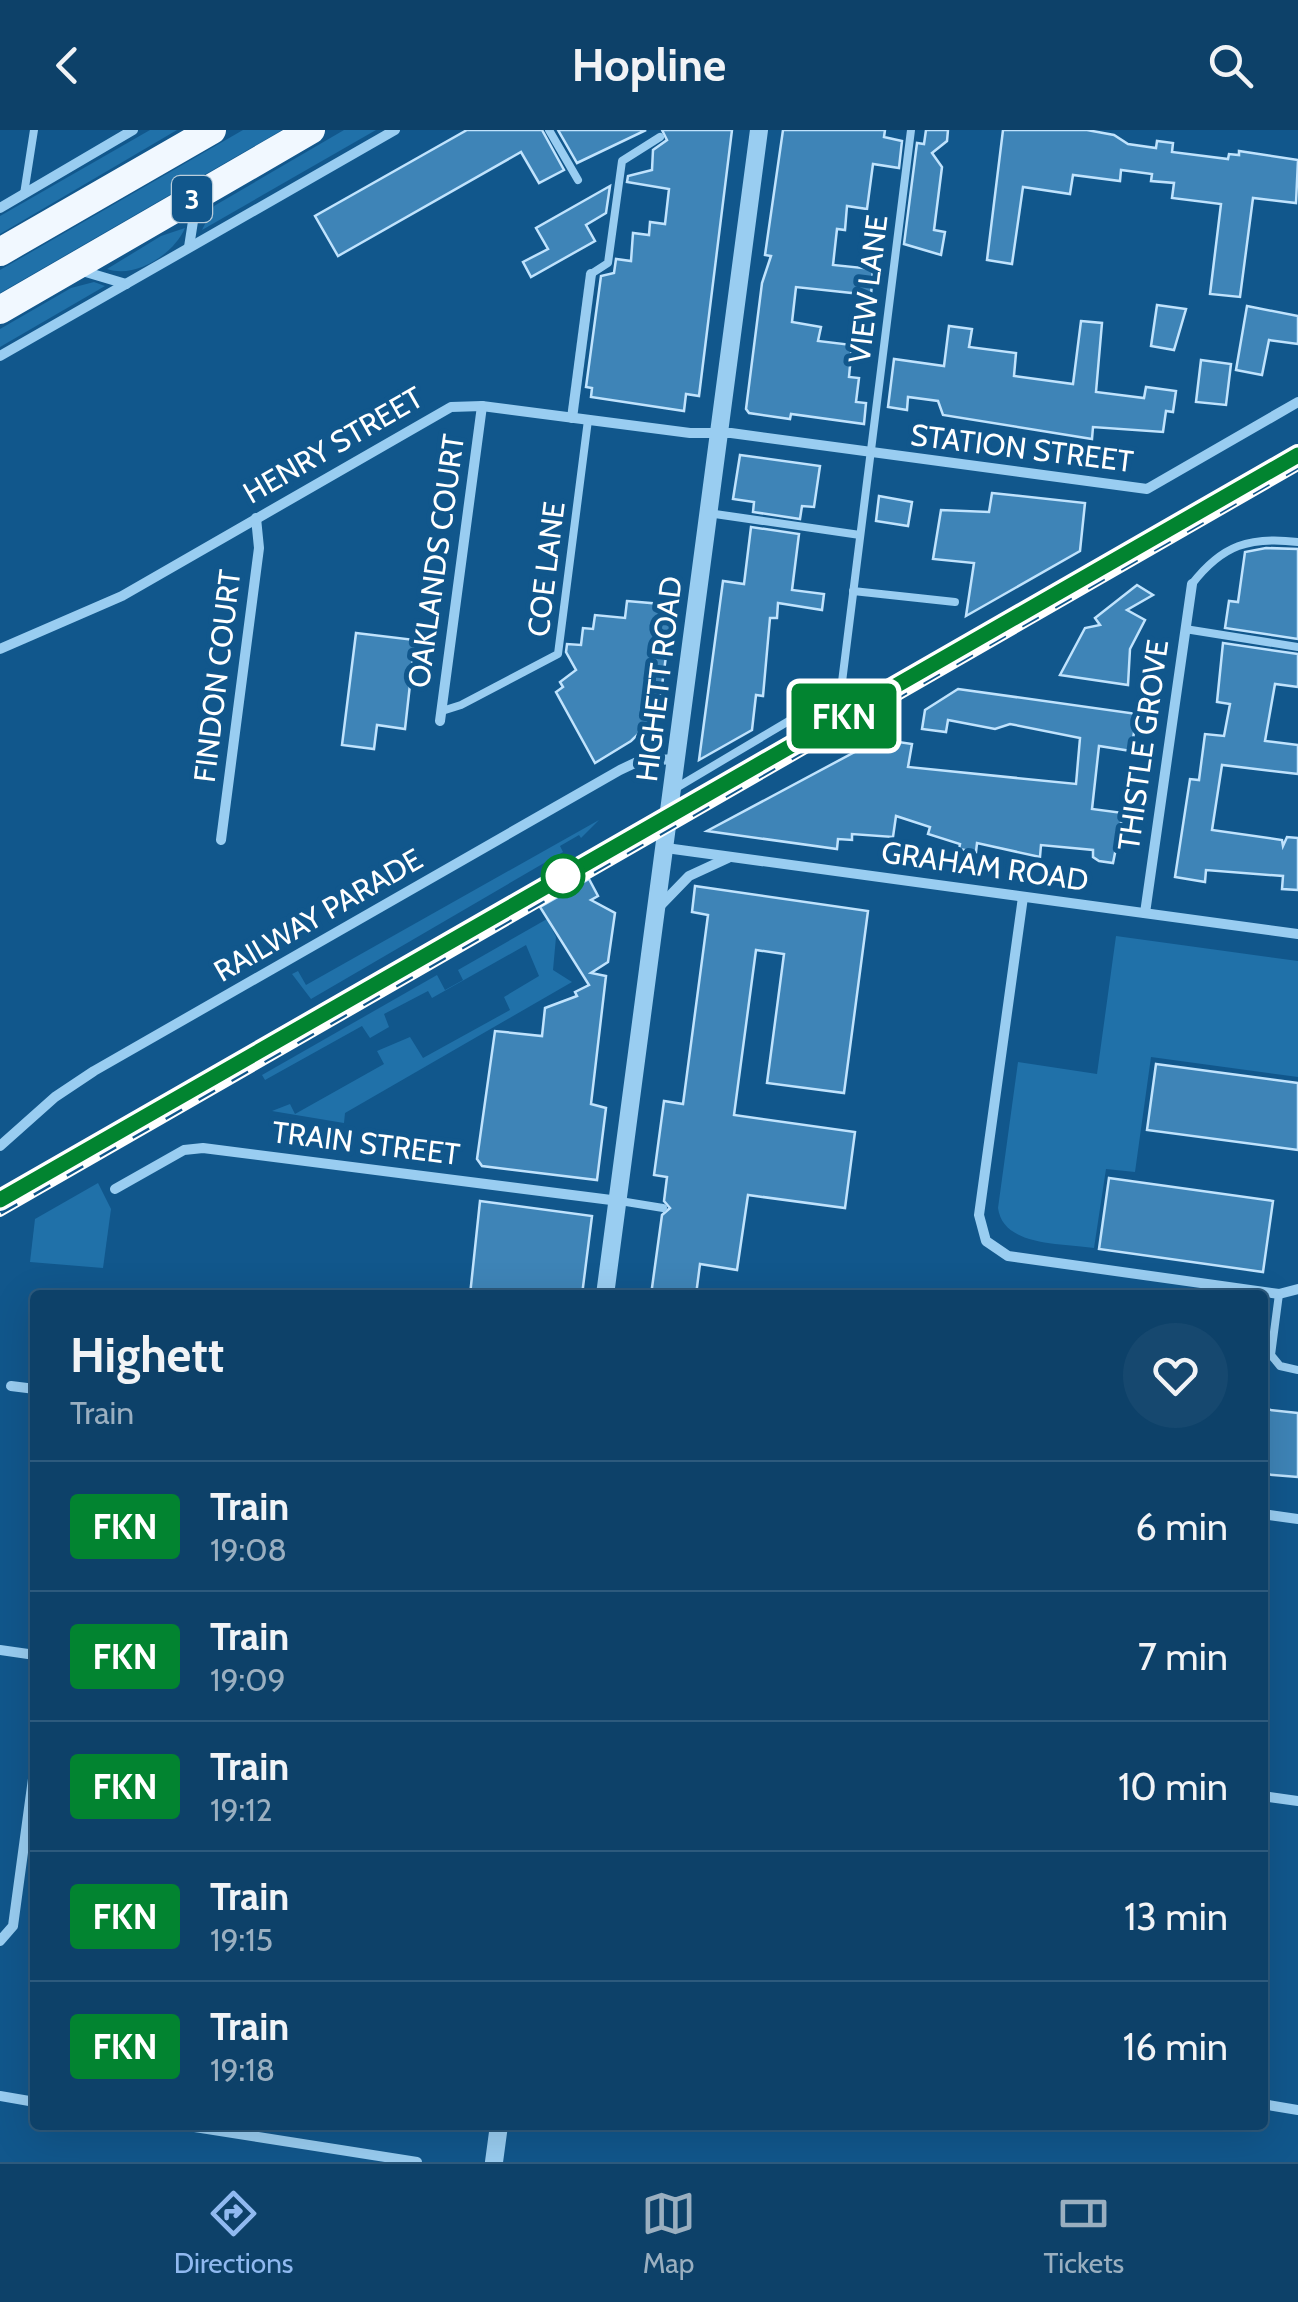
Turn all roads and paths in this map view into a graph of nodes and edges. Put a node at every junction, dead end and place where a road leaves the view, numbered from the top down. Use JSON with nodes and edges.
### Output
{"nodes":[{"id":1,"x":34,"y":130,"type":"edge"},
{"id":2,"x":133,"y":130,"type":"edge"},
{"id":3,"x":212,"y":130,"type":"edge"},
{"id":4,"x":312,"y":130,"type":"edge"},
{"id":5,"x":395,"y":130,"type":"edge"},
{"id":6,"x":549,"y":130,"type":"edge"},
{"id":7,"x":759,"y":130,"type":"edge"},
{"id":8,"x":911,"y":130,"type":"edge"},
{"id":9,"x":660,"y":137,"type":"dead end"},
{"id":10,"x":578,"y":180,"type":"dead end"},
{"id":11,"x":24,"y":194,"type":"junction"},
{"id":12,"x":196,"y":196,"type":"junction"},
{"id":13,"x":0,"y":208,"type":"edge"},
{"id":14,"x":189,"y":247,"type":"junction"},
{"id":15,"x":0,"y":252,"type":"edge"},
{"id":16,"x":73,"y":268,"type":"junction"},
{"id":17,"x":590,"y":274,"type":"joint"},
{"id":18,"x":126,"y":284,"type":"junction"},
{"id":19,"x":0,"y":310,"type":"edge"},
{"id":20,"x":0,"y":356,"type":"edge"},
{"id":21,"x":1298,"y":402,"type":"edge"},
{"id":22,"x":482,"y":406,"type":"junction"},
{"id":23,"x":572,"y":418,"type":"junction"},
{"id":24,"x":588,"y":420,"type":"junction"},
{"id":25,"x":718,"y":434,"type":"junction"},
{"id":26,"x":870,"y":454,"type":"junction"},
{"id":27,"x":708,"y":513,"type":"junction"},
{"id":28,"x":256,"y":518,"type":"junction"},
{"id":29,"x":860,"y":535,"type":"junction"},
{"id":30,"x":1298,"y":542,"type":"edge"},
{"id":31,"x":1192,"y":584,"type":"joint"},
{"id":32,"x":853,"y":592,"type":"junction"},
{"id":33,"x":956,"y":602,"type":"dead end"},
{"id":34,"x":1185,"y":629,"type":"junction"},
{"id":35,"x":1298,"y":647,"type":"edge"},
{"id":36,"x":0,"y":649,"type":"edge"},
{"id":37,"x":441,"y":716,"type":"joint"},
{"id":38,"x":676,"y":759,"type":"junction"},
{"id":39,"x":672,"y":790,"type":"junction"},
{"id":40,"x":221,"y":840,"type":"dead end"},
{"id":41,"x":666,"y":848,"type":"junction"},
{"id":42,"x":729,"y":857,"type":"junction"},
{"id":43,"x":1023,"y":897,"type":"junction"},
{"id":44,"x":657,"y":910,"type":"junction"},
{"id":45,"x":1145,"y":913,"type":"junction"},
{"id":46,"x":1298,"y":934,"type":"edge"},
{"id":47,"x":0,"y":1130,"type":"edge"},
{"id":48,"x":3,"y":1144,"type":"edge"},
{"id":49,"x":115,"y":1188,"type":"dead end"},
{"id":50,"x":620,"y":1201,"type":"junction"},
{"id":51,"x":663,"y":1208,"type":"dead end"},
{"id":52,"x":1298,"y":1289,"type":"edge"},
{"id":53,"x":606,"y":1290,"type":"edge"},
{"id":54,"x":1250,"y":1290,"type":"edge"},
{"id":55,"x":1268,"y":1293,"type":"edge"},
{"id":56,"x":1278,"y":1294,"type":"junction"},
{"id":57,"x":1298,"y":1370,"type":"edge"},
{"id":58,"x":11,"y":1386,"type":"dead end"},
{"id":59,"x":30,"y":1388,"type":"edge"},
{"id":60,"x":1268,"y":1515,"type":"edge"},
{"id":61,"x":1298,"y":1519,"type":"edge"},
{"id":62,"x":0,"y":1650,"type":"edge"},
{"id":63,"x":30,"y":1655,"type":"edge"},
{"id":64,"x":1268,"y":1797,"type":"edge"},
{"id":65,"x":30,"y":1801,"type":"edge"},
{"id":66,"x":1298,"y":1802,"type":"edge"},
{"id":67,"x":2,"y":1940,"type":"edge"},
{"id":68,"x":0,"y":2096,"type":"edge"},
{"id":69,"x":30,"y":2101,"type":"edge"},
{"id":70,"x":1268,"y":2105,"type":"edge"},
{"id":71,"x":1298,"y":2110,"type":"edge"},
{"id":72,"x":214,"y":2130,"type":"edge"},
{"id":73,"x":497,"y":2130,"type":"edge"},
{"id":74,"x":418,"y":2162,"type":"edge"},
{"id":75,"x":494,"y":2162,"type":"edge"}],
"edges":[{"from":1,"to":11,"type":"lane"},
{"from":2,"to":11,"type":"street"},
{"from":3,"to":15,"type":"highway","number":"3"},
{"from":4,"to":12,"type":"highway","number":"3"},
{"from":5,"to":14,"type":"street"},
{"from":6,"to":10,"type":"lane"},
{"from":7,"to":25,"type":"street","name":"HIGHETT ROAD"},
{"from":8,"to":26,"type":"lane","name":"VIEW LANE"},
{"from":9,"to":17,"type":"lane"},
{"from":11,"to":13,"type":"street"},
{"from":12,"to":14,"type":"street"},
{"from":12,"to":16,"type":"highway","number":"3"},
{"from":14,"to":18,"type":"street"},
{"from":16,"to":18,"type":"street"},
{"from":16,"to":19,"type":"highway","number":"3"},
{"from":17,"to":23,"type":"street"},
{"from":18,"to":20,"type":"street"},
{"from":21,"to":26,"type":"street","name":"STATION STREET"},
{"from":22,"to":23,"type":"street","name":"HENRY STREET"},
{"from":22,"to":28,"type":"street","name":"HENRY STREET"},
{"from":22,"to":37,"type":"street","name":"OAKLANDS COURT"},
{"from":23,"to":24,"type":"street","name":"HENRY STREET"},
{"from":24,"to":25,"type":"street","name":"HENRY STREET"},
{"from":24,"to":37,"type":"lane","name":"COE LANE"},
{"from":25,"to":26,"type":"street","name":"STATION STREET"},
{"from":25,"to":27,"type":"street","name":"HIGHETT ROAD"},
{"from":26,"to":29,"type":"lane","name":"VIEW LANE"},
{"from":27,"to":29,"type":"lane"},
{"from":27,"to":38,"type":"street","name":"HIGHETT ROAD"},
{"from":28,"to":36,"type":"street","name":"HENRY STREET"},
{"from":28,"to":40,"type":"street","name":"FINDON COURT"},
{"from":29,"to":32,"type":"lane","name":"VIEW LANE"},
{"from":30,"to":31,"type":"lane"},
{"from":31,"to":34,"type":"street","name":"THISTLE GROVE"},
{"from":32,"to":33,"type":"lane"},
{"from":32,"to":39,"type":"lane","name":"VIEW LANE"},
{"from":34,"to":35,"type":"lane"},
{"from":34,"to":45,"type":"street","name":"THISTLE GROVE"},
{"from":38,"to":39,"type":"street","name":"HIGHETT ROAD"},
{"from":38,"to":48,"type":"street","name":"RAILWAY PARADE"},
{"from":39,"to":41,"type":"street","name":"HIGHETT ROAD"},
{"from":41,"to":42,"type":"street","name":"GRAHAM ROAD"},
{"from":41,"to":44,"type":"street","name":"HIGHETT ROAD"},
{"from":42,"to":43,"type":"street","name":"GRAHAM ROAD"},
{"from":42,"to":44,"type":"street"},
{"from":43,"to":45,"type":"street","name":"GRAHAM ROAD"},
{"from":43,"to":54,"type":"street"},
{"from":44,"to":50,"type":"street","name":"HIGHETT ROAD"},
{"from":45,"to":46,"type":"street","name":"GRAHAM ROAD"},
{"from":47,"to":48,"type":"street"},
{"from":49,"to":50,"type":"street","name":"TRAIN STREET"},
{"from":50,"to":51,"type":"lane"},
{"from":50,"to":53,"type":"street","name":"HIGHETT ROAD"},
{"from":52,"to":56,"type":"street"},
{"from":55,"to":56,"type":"street"},
{"from":56,"to":57,"type":"lane"},
{"from":58,"to":59,"type":"street"},
{"from":60,"to":61,"type":"street"},
{"from":62,"to":63,"type":"street"},
{"from":64,"to":66,"type":"street"},
{"from":65,"to":67,"type":"street"},
{"from":68,"to":69,"type":"street"},
{"from":70,"to":71,"type":"street"},
{"from":72,"to":74,"type":"street"},
{"from":73,"to":75,"type":"street"}]}
